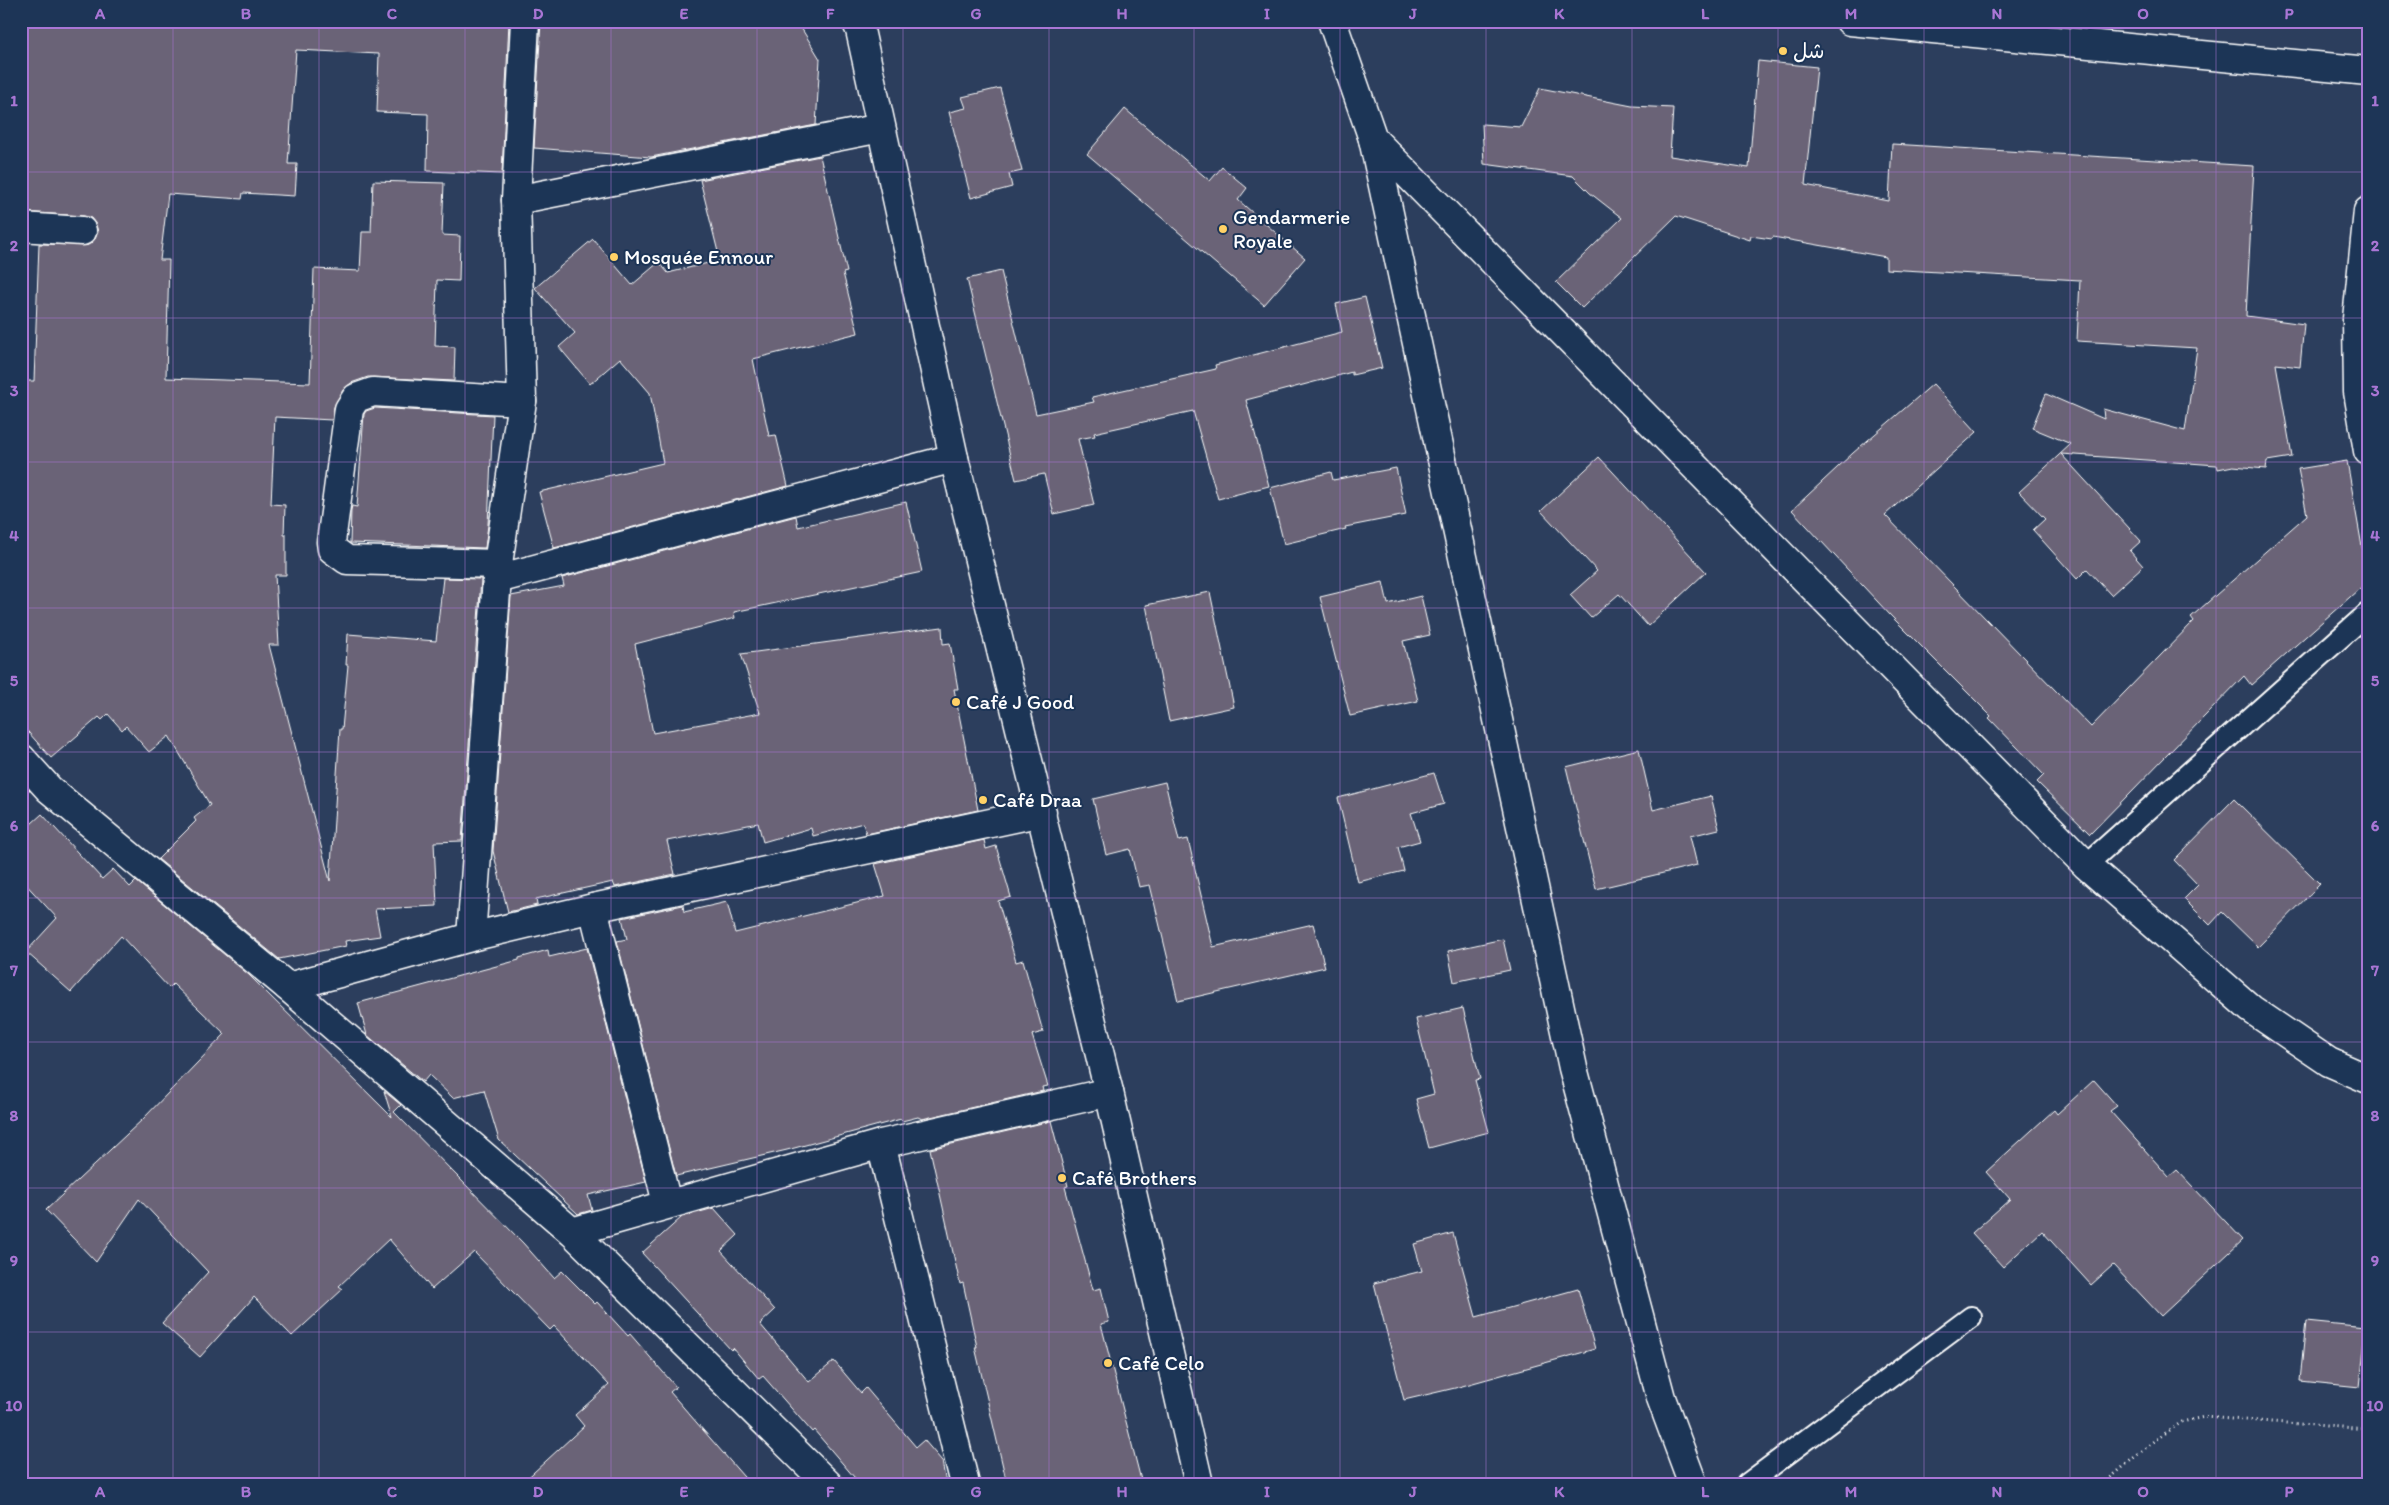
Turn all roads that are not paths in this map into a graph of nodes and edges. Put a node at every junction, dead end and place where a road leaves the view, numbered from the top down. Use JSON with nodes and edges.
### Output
{"nodes":[{"id":1,"x":525,"y":21,"type":"edge"},
{"id":2,"x":856,"y":21,"type":"edge"},
{"id":3,"x":1332,"y":21,"type":"edge"},
{"id":4,"x":1850,"y":21,"type":"edge"},
{"id":5,"x":2368,"y":71,"type":"edge"},
{"id":6,"x":881,"y":128,"type":"junction"},
{"id":7,"x":1373,"y":139,"type":"junction"},
{"id":8,"x":516,"y":200,"type":"junction"},
{"id":9,"x":2368,"y":211,"type":"edge"},
{"id":10,"x":21,"y":227,"type":"edge"},
{"id":11,"x":82,"y":231,"type":"dead end"},
{"id":12,"x":522,"y":401,"type":"junction"},
{"id":13,"x":2368,"y":451,"type":"edge"},
{"id":14,"x":954,"y":458,"type":"junction"},
{"id":15,"x":497,"y":571,"type":"junction"},
{"id":16,"x":2368,"y":613,"type":"edge"},
{"id":17,"x":21,"y":758,"type":"edge"},
{"id":18,"x":1042,"y":812,"type":"junction"},
{"id":19,"x":2086,"y":865,"type":"junction"},
{"id":20,"x":593,"y":908,"type":"junction"},
{"id":21,"x":471,"y":937,"type":"junction"},
{"id":22,"x":288,"y":988,"type":"junction"},
{"id":23,"x":2368,"y":1079,"type":"edge"},
{"id":24,"x":1109,"y":1092,"type":"junction"},
{"id":25,"x":881,"y":1144,"type":"junction"},
{"id":26,"x":667,"y":1203,"type":"junction"},
{"id":27,"x":572,"y":1232,"type":"junction"},
{"id":28,"x":1971,"y":1317,"type":"dead end"},
{"id":29,"x":828,"y":1484,"type":"edge"},
{"id":30,"x":965,"y":1484,"type":"edge"},
{"id":31,"x":1199,"y":1484,"type":"edge"},
{"id":32,"x":1693,"y":1484,"type":"edge"},
{"id":33,"x":1747,"y":1484,"type":"edge"}],
"edges":[{"from":1,"to":8,"type":"street"},
{"from":2,"to":6,"type":"street"},
{"from":3,"to":7,"type":"street"},
{"from":4,"to":5,"type":"street"},
{"from":6,"to":8,"type":"street"},
{"from":6,"to":14,"type":"street"},
{"from":7,"to":19,"type":"street"},
{"from":7,"to":32,"type":"street"},
{"from":8,"to":12,"type":"street"},
{"from":9,"to":13,"type":"street"},
{"from":10,"to":11,"type":"street"},
{"from":12,"to":15,"type":"street"},
{"from":12,"to":15,"type":"street"},
{"from":14,"to":15,"type":"street"},
{"from":14,"to":18,"type":"street"},
{"from":15,"to":21,"type":"street"},
{"from":16,"to":19,"type":"lane"},
{"from":17,"to":22,"type":"street"},
{"from":18,"to":20,"type":"street"},
{"from":18,"to":24,"type":"street"},
{"from":19,"to":23,"type":"street"},
{"from":20,"to":21,"type":"street"},
{"from":20,"to":26,"type":"street"},
{"from":21,"to":22,"type":"street"},
{"from":22,"to":27,"type":"street"},
{"from":24,"to":25,"type":"street"},
{"from":24,"to":31,"type":"street"},
{"from":25,"to":26,"type":"street"},
{"from":25,"to":30,"type":"street"},
{"from":26,"to":27,"type":"street"},
{"from":27,"to":29,"type":"street"},
{"from":28,"to":33,"type":"lane"}]}
